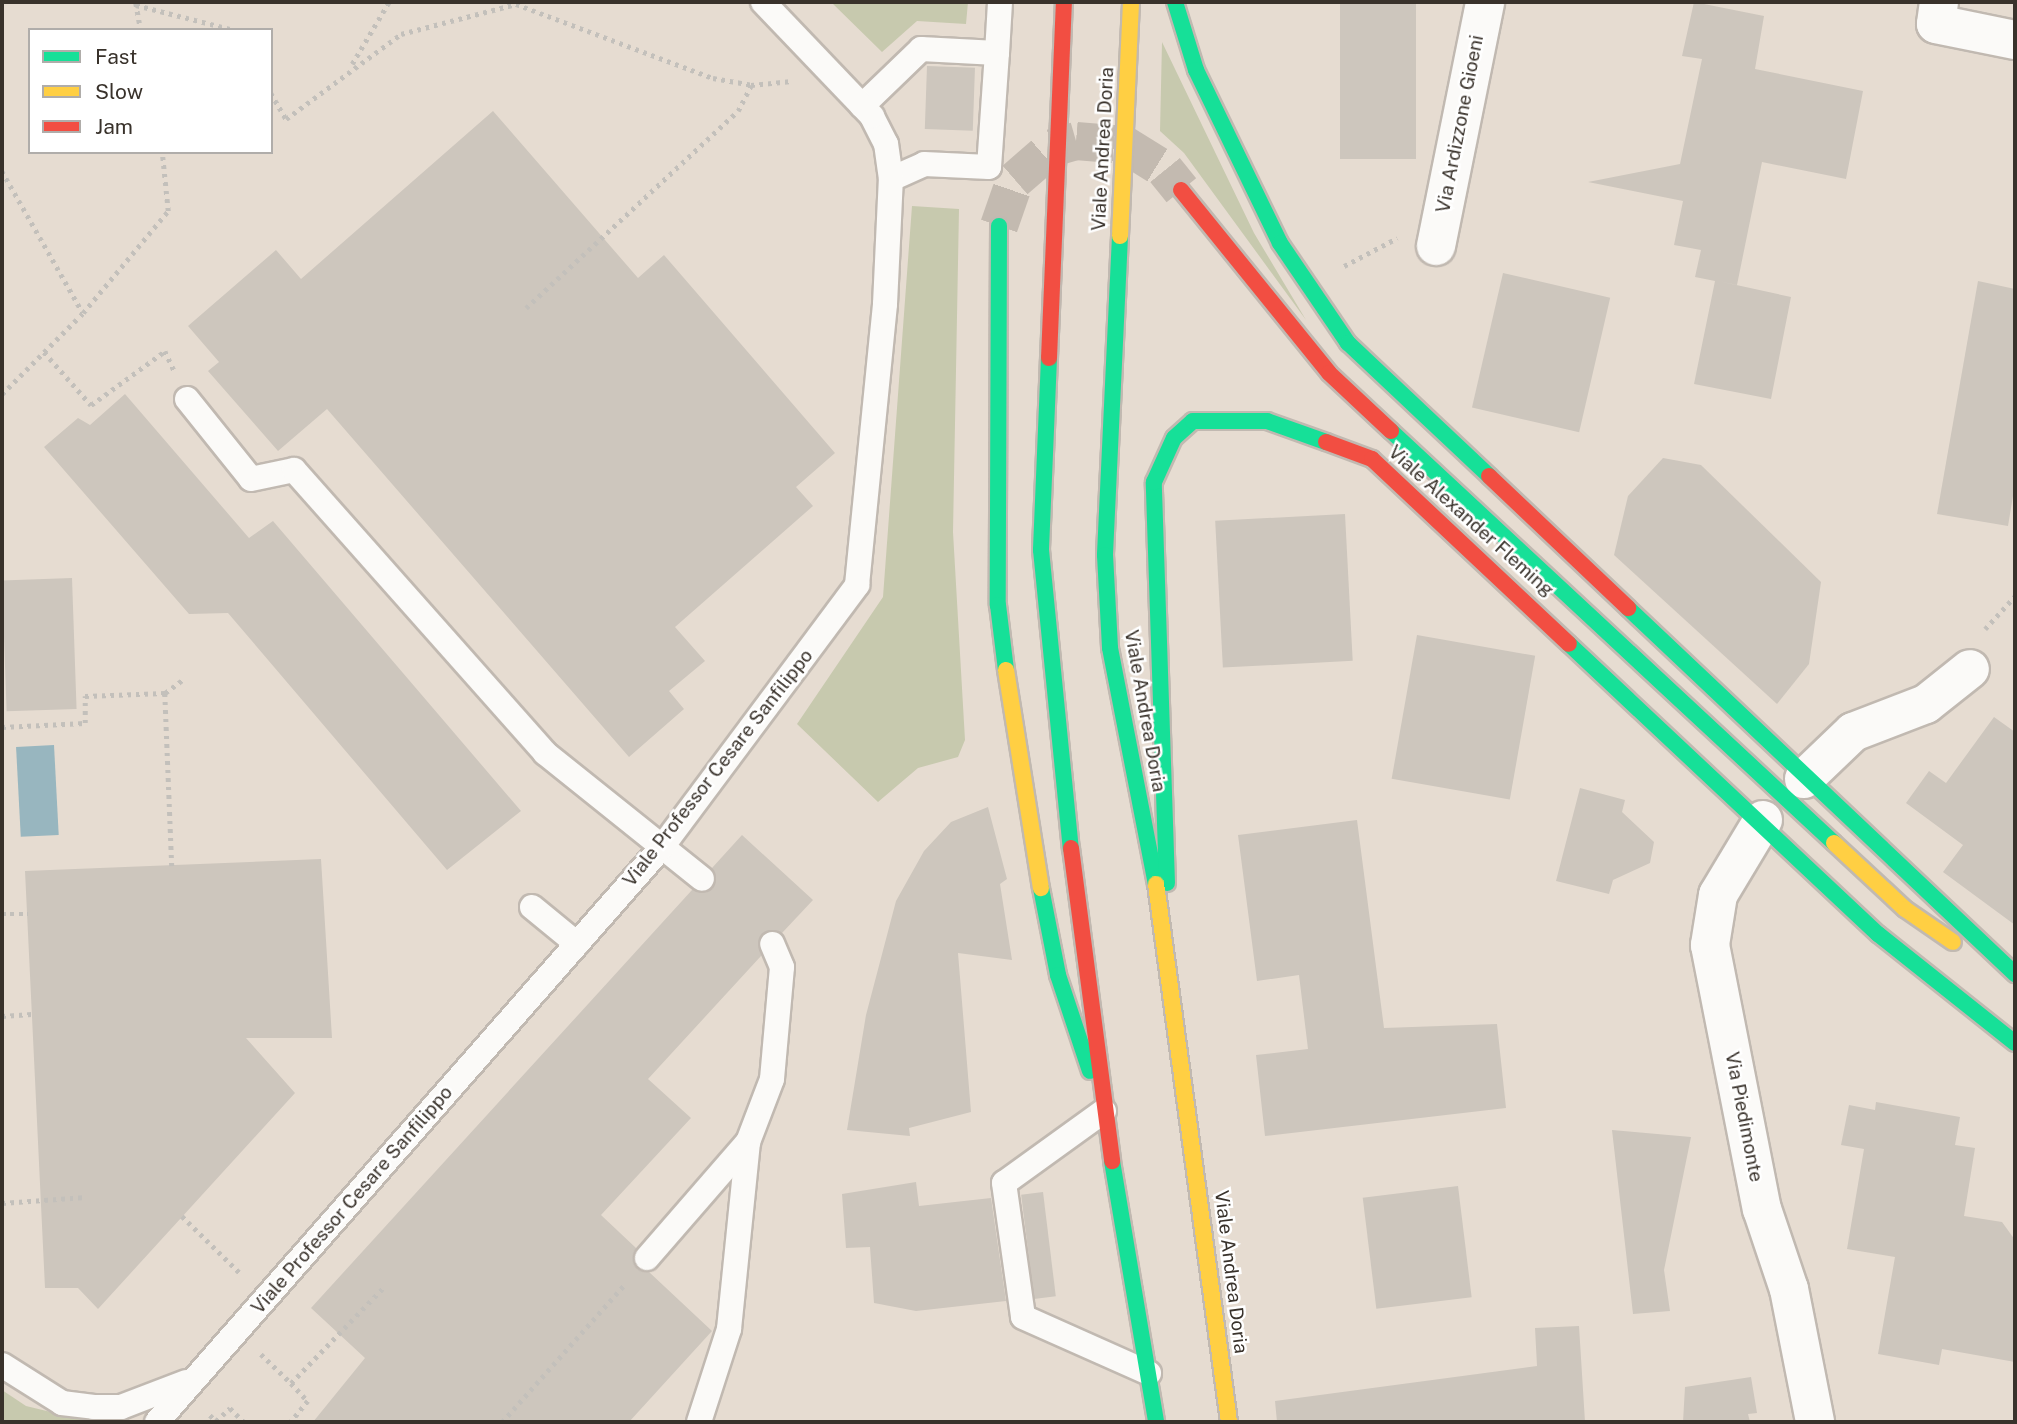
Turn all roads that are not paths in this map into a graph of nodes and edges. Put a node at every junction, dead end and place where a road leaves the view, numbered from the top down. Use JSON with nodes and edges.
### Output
{"nodes":[{"id":1,"x":763,"y":2,"type":"edge"},
{"id":2,"x":1000,"y":2,"type":"edge"},
{"id":3,"x":1064,"y":2,"type":"edge"},
{"id":4,"x":1131,"y":2,"type":"edge"},
{"id":5,"x":1174,"y":2,"type":"edge"},
{"id":6,"x":1485,"y":2,"type":"edge"},
{"id":7,"x":1937,"y":13,"type":"edge"},
{"id":8,"x":2015,"y":40,"type":"edge"},
{"id":9,"x":997,"y":53,"type":"junction"},
{"id":10,"x":862,"y":106,"type":"junction"},
{"id":11,"x":891,"y":179,"type":"junction"},
{"id":12,"x":1181,"y":190,"type":"tunnel mouth"},
{"id":13,"x":999,"y":226,"type":"tunnel mouth"},
{"id":14,"x":1436,"y":246,"type":"dead end"},
{"id":15,"x":187,"y":399,"type":"road end"},
{"id":16,"x":1970,"y":669,"type":"dead end"},
{"id":17,"x":1804,"y":779,"type":"junction"},
{"id":18,"x":1763,"y":820,"type":"junction"},
{"id":19,"x":662,"y":847,"type":"junction"},
{"id":20,"x":702,"y":879,"type":"dead end"},
{"id":21,"x":532,"y":907,"type":"dead end"},
{"id":22,"x":577,"y":944,"type":"junction"},
{"id":23,"x":772,"y":944,"type":"dead end"},
{"id":24,"x":1168,"y":945,"type":"junction"},
{"id":25,"x":2015,"y":976,"type":"edge"},
{"id":26,"x":2015,"y":1043,"type":"edge"},
{"id":27,"x":1104,"y":1111,"type":"junction"},
{"id":28,"x":748,"y":1142,"type":"junction"},
{"id":29,"x":647,"y":1258,"type":"road end"},
{"id":30,"x":2,"y":1365,"type":"edge"},
{"id":31,"x":1149,"y":1373,"type":"junction"},
{"id":32,"x":199,"y":1375,"type":"junction"},
{"id":33,"x":157,"y":1422,"type":"edge"},
{"id":34,"x":699,"y":1422,"type":"edge"},
{"id":35,"x":1156,"y":1422,"type":"edge"},
{"id":36,"x":1228,"y":1422,"type":"edge"},
{"id":37,"x":1815,"y":1422,"type":"edge"}],
"edges":[{"from":1,"to":10,"type":"lane","name":"Viale Professor Cesare Sanfilippo"},
{"from":2,"to":9,"type":"lane"},
{"from":3,"to":27,"type":"main road"},
{"from":4,"to":24,"type":"main road","name":"Viale Andrea Doria"},
{"from":5,"to":17,"type":"main road","name":"Viale Alexander Fleming"},
{"from":6,"to":14,"type":"street","name":"Via Ardizzone Gioeni"},
{"from":7,"to":8,"type":"street"},
{"from":9,"to":10,"type":"lane"},
{"from":9,"to":11,"type":"lane"},
{"from":10,"to":11,"type":"lane","name":"Viale Professor Cesare Sanfilippo"},
{"from":11,"to":19,"type":"lane","name":"Viale Professor Cesare Sanfilippo"},
{"from":12,"to":25,"type":"main road"},
{"from":13,"to":27,"type":"main road"},
{"from":15,"to":19,"type":"lane"},
{"from":16,"to":17,"type":"street"},
{"from":17,"to":25,"type":"main road","name":"Viale Alexander Fleming"},
{"from":18,"to":24,"type":"main road","name":"Viale Alexander Fleming"},
{"from":18,"to":26,"type":"main road","name":"Viale Alexander Fleming"},
{"from":18,"to":37,"type":"street","name":"Via Piedimonte"},
{"from":19,"to":20,"type":"lane"},
{"from":19,"to":22,"type":"lane","name":"Viale Professor Cesare Sanfilippo"},
{"from":21,"to":22,"type":"lane"},
{"from":22,"to":32,"type":"lane","name":"Viale Professor Cesare Sanfilippo"},
{"from":23,"to":28,"type":"lane"},
{"from":24,"to":36,"type":"main road","name":"Viale Andrea Doria"},
{"from":27,"to":31,"type":"main road"},
{"from":27,"to":31,"type":"lane"},
{"from":28,"to":29,"type":"lane"},
{"from":28,"to":34,"type":"lane"},
{"from":30,"to":32,"type":"lane"},
{"from":31,"to":35,"type":"main road"},
{"from":32,"to":33,"type":"lane","name":"Viale Professor Cesare Sanfilippo"}]}
